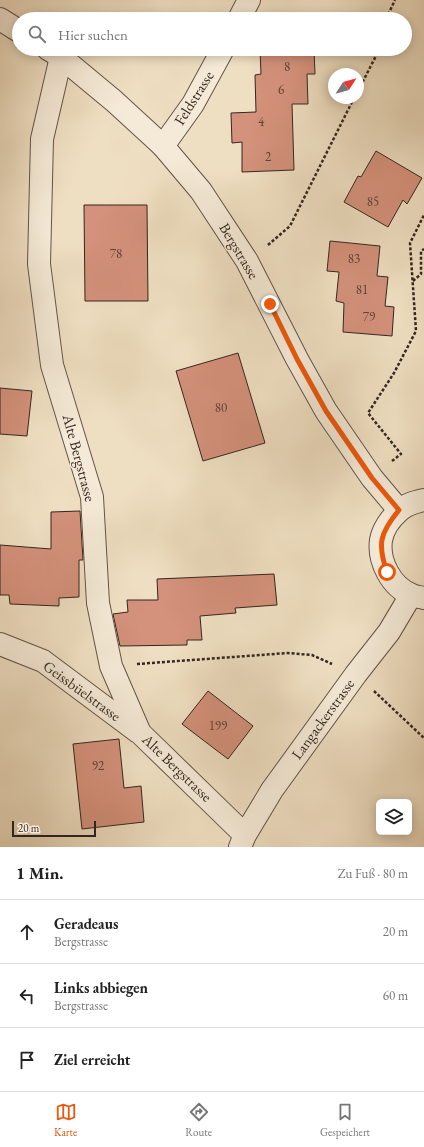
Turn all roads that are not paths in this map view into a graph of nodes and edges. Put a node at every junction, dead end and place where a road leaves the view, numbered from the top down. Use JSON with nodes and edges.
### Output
{"nodes":[{"id":1,"x":250,"y":0,"type":"edge"},
{"id":2,"x":243,"y":12,"type":"edge"},
{"id":3,"x":0,"y":19,"type":"edge"},
{"id":4,"x":12,"y":27,"type":"edge"},
{"id":5,"x":54,"y":56,"type":"edge"},
{"id":6,"x":58,"y":56,"type":"edge"},
{"id":7,"x":219,"y":56,"type":"edge"},
{"id":8,"x":163,"y":146,"type":"junction"},
{"id":9,"x":424,"y":500,"type":"edge"},
{"id":10,"x":399,"y":510,"type":"junction"},
{"id":11,"x":418,"y":596,"type":"edge"},
{"id":12,"x":0,"y":644,"type":"edge"},
{"id":13,"x":140,"y":733,"type":"junction"},
{"id":14,"x":243,"y":841,"type":"edge"}],
"edges":[{"from":1,"to":2,"type":"street"},
{"from":3,"to":4,"type":"street"},
{"from":5,"to":13,"type":"street","name":"Alte Bergstrasse"},
{"from":6,"to":8,"type":"street","name":"Bergstrasse"},
{"from":7,"to":8,"type":"street","name":"Feldstrasse"},
{"from":8,"to":10,"type":"street","name":"Bergstrasse"},
{"from":9,"to":10,"type":"street"},
{"from":10,"to":11,"type":"street"},
{"from":11,"to":14,"type":"street","name":"Langackerstrasse"},
{"from":12,"to":13,"type":"street","name":"Geissbüelstrasse"},
{"from":13,"to":14,"type":"street","name":"Alte Bergstrasse"}]}
